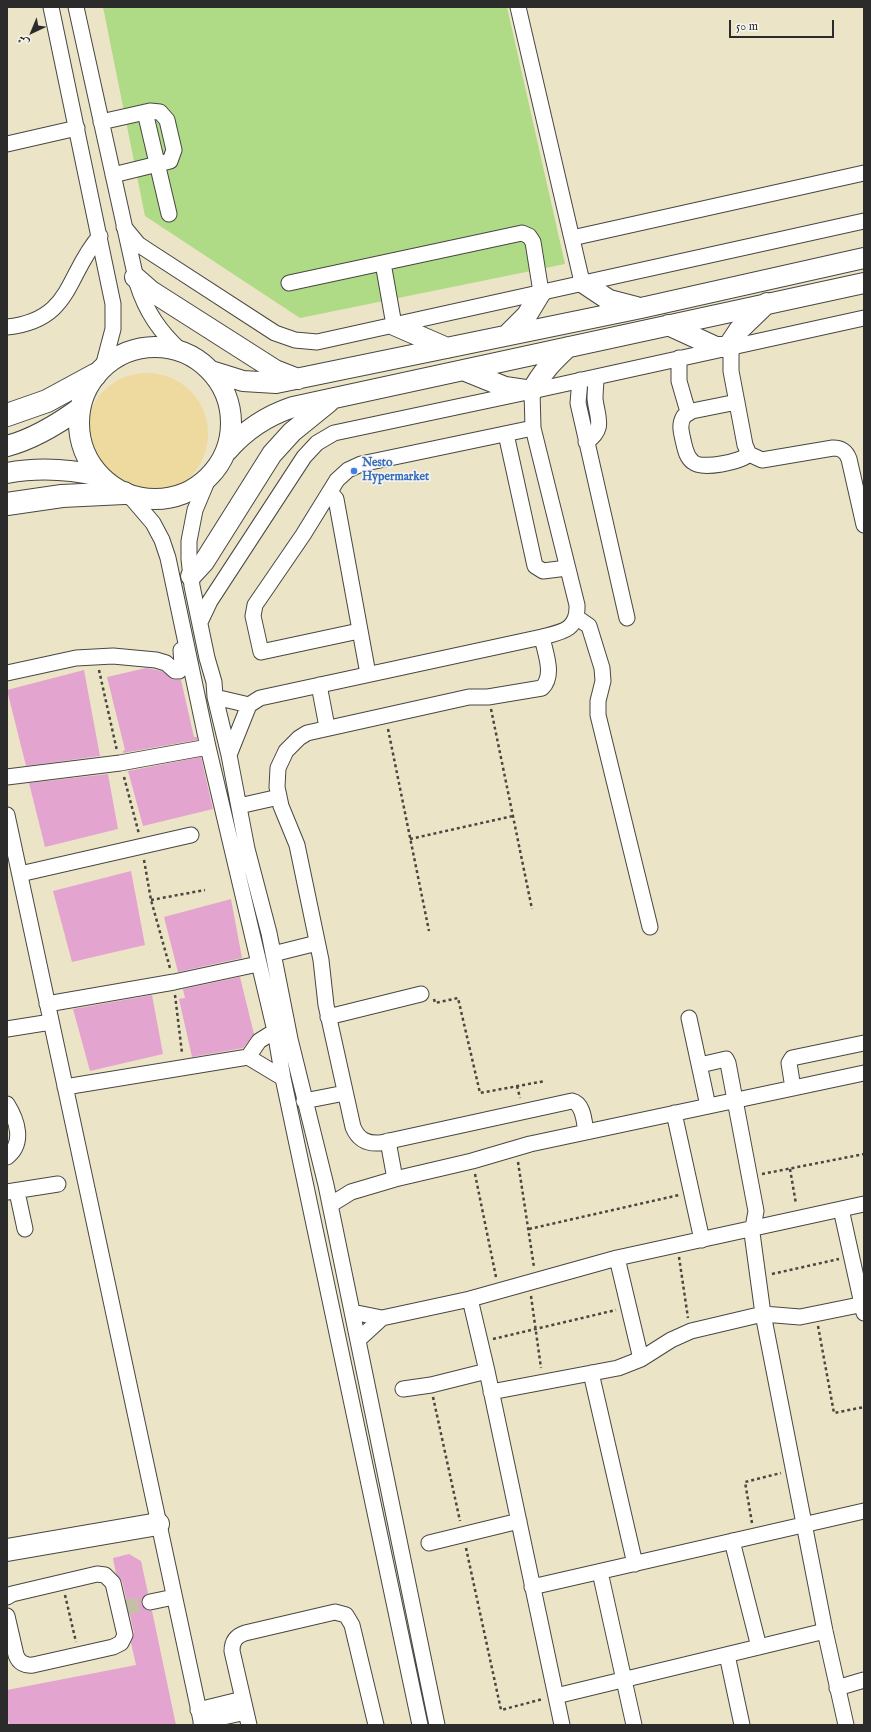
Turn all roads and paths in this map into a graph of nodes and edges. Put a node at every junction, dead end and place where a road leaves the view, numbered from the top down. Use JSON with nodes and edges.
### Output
{"nodes":[{"id":1,"x":51,"y":7,"type":"edge"},
{"id":2,"x":87,"y":7,"type":"edge"},
{"id":3,"x":518,"y":7,"type":"edge"},
{"id":4,"x":77,"y":13,"type":"edge"},
{"id":5,"x":145,"y":112,"type":"junction"},
{"id":6,"x":101,"y":122,"type":"junction"},
{"id":7,"x":77,"y":128,"type":"junction"},
{"id":8,"x":7,"y":144,"type":"edge"},
{"id":9,"x":158,"y":165,"type":"junction"},
{"id":10,"x":864,"y":173,"type":"edge"},
{"id":11,"x":113,"y":174,"type":"junction"},
{"id":12,"x":169,"y":214,"type":"dead end"},
{"id":13,"x":864,"y":221,"type":"edge"},
{"id":14,"x":124,"y":227,"type":"junction"},
{"id":15,"x":100,"y":236,"type":"junction"},
{"id":16,"x":572,"y":238,"type":"junction"},
{"id":17,"x":864,"y":258,"type":"edge"},
{"id":18,"x":383,"y":264,"type":"junction"},
{"id":19,"x":135,"y":277,"type":"junction"},
{"id":20,"x":582,"y":282,"type":"junction"},
{"id":21,"x":289,"y":283,"type":"dead end"},
{"id":22,"x":864,"y":283,"type":"edge"},
{"id":23,"x":541,"y":292,"type":"junction"},
{"id":24,"x":767,"y":303,"type":"junction"},
{"id":25,"x":642,"y":308,"type":"junction"},
{"id":26,"x":864,"y":318,"type":"edge"},
{"id":27,"x":394,"y":325,"type":"junction"},
{"id":28,"x":668,"y":325,"type":"junction"},
{"id":29,"x":7,"y":327,"type":"edge"},
{"id":30,"x":508,"y":334,"type":"junction"},
{"id":31,"x":568,"y":347,"type":"junction"},
{"id":32,"x":730,"y":347,"type":"junction"},
{"id":33,"x":447,"y":348,"type":"junction"},
{"id":34,"x":182,"y":352,"type":"junction"},
{"id":35,"x":679,"y":358,"type":"junction"},
{"id":36,"x":463,"y":370,"type":"junction"},
{"id":37,"x":99,"y":371,"type":"junction"},
{"id":38,"x":210,"y":371,"type":"junction"},
{"id":39,"x":596,"y":376,"type":"junction"},
{"id":40,"x":298,"y":378,"type":"junction"},
{"id":41,"x":580,"y":380,"type":"junction"},
{"id":42,"x":532,"y":392,"type":"junction"},
{"id":43,"x":334,"y":398,"type":"junction"},
{"id":44,"x":737,"y":402,"type":"junction"},
{"id":45,"x":80,"y":408,"type":"junction"},
{"id":46,"x":688,"y":412,"type":"junction"},
{"id":47,"x":7,"y":415,"type":"edge"},
{"id":48,"x":533,"y":428,"type":"junction"},
{"id":49,"x":506,"y":434,"type":"junction"},
{"id":50,"x":586,"y":442,"type":"junction"},
{"id":51,"x":7,"y":446,"type":"edge"},
{"id":52,"x":227,"y":450,"type":"junction"},
{"id":53,"x":749,"y":454,"type":"junction"},
{"id":54,"x":7,"y":473,"type":"edge"},
{"id":55,"x":100,"y":476,"type":"junction"},
{"id":56,"x":208,"y":478,"type":"junction"},
{"id":57,"x":330,"y":492,"type":"junction"},
{"id":58,"x":126,"y":494,"type":"junction"},
{"id":59,"x":7,"y":504,"type":"edge"},
{"id":60,"x":864,"y":525,"type":"edge"},
{"id":61,"x":567,"y":568,"type":"junction"},
{"id":62,"x":191,"y":576,"type":"junction"},
{"id":63,"x":576,"y":617,"type":"junction"},
{"id":64,"x":627,"y":618,"type":"dead end"},
{"id":65,"x":200,"y":622,"type":"junction"},
{"id":66,"x":183,"y":630,"type":"junction"},
{"id":67,"x":359,"y":631,"type":"junction"},
{"id":68,"x":542,"y":637,"type":"junction"},
{"id":69,"x":7,"y":673,"type":"edge"},
{"id":70,"x":368,"y":674,"type":"junction"},
{"id":71,"x":318,"y":685,"type":"junction"},
{"id":72,"x":215,"y":697,"type":"junction"},
{"id":73,"x":488,"y":697,"type":"junction"},
{"id":74,"x":249,"y":705,"type":"junction"},
{"id":75,"x":385,"y":715,"type":"junction"},
{"id":76,"x":327,"y":727,"type":"junction"},
{"id":77,"x":208,"y":747,"type":"junction"},
{"id":78,"x":229,"y":755,"type":"junction"},
{"id":79,"x":7,"y":777,"type":"edge"},
{"id":80,"x":279,"y":797,"type":"junction"},
{"id":81,"x":238,"y":806,"type":"junction"},
{"id":82,"x":7,"y":815,"type":"edge"},
{"id":83,"x":513,"y":816,"type":"junction"},
{"id":84,"x":191,"y":836,"type":"dead end"},
{"id":85,"x":410,"y":839,"type":"junction"},
{"id":86,"x":20,"y":874,"type":"junction"},
{"id":87,"x":205,"y":890,"type":"dead end"},
{"id":88,"x":151,"y":900,"type":"dead end"},
{"id":89,"x":532,"y":909,"type":"dead end"},
{"id":90,"x":650,"y":926,"type":"dead end"},
{"id":91,"x":429,"y":931,"type":"dead end"},
{"id":92,"x":318,"y":943,"type":"junction"},
{"id":93,"x":273,"y":954,"type":"junction"},
{"id":94,"x":258,"y":964,"type":"junction"},
{"id":95,"x":421,"y":994,"type":"joint"},
{"id":96,"x":47,"y":1004,"type":"junction"},
{"id":97,"x":328,"y":1017,"type":"junction"},
{"id":98,"x":689,"y":1018,"type":"dead end"},
{"id":99,"x":51,"y":1022,"type":"junction"},
{"id":100,"x":7,"y":1029,"type":"edge"},
{"id":101,"x":275,"y":1031,"type":"junction"},
{"id":102,"x":864,"y":1043,"type":"edge"},
{"id":103,"x":248,"y":1057,"type":"junction"},
{"id":104,"x":700,"y":1065,"type":"junction"},
{"id":105,"x":864,"y":1073,"type":"edge"},
{"id":106,"x":298,"y":1075,"type":"junction"},
{"id":107,"x":283,"y":1078,"type":"junction"},
{"id":108,"x":545,"y":1081,"type":"dead end"},
{"id":109,"x":517,"y":1086,"type":"junction"},
{"id":110,"x":65,"y":1088,"type":"junction"},
{"id":111,"x":793,"y":1088,"type":"junction"},
{"id":112,"x":345,"y":1093,"type":"junction"},
{"id":113,"x":734,"y":1100,"type":"junction"},
{"id":114,"x":304,"y":1101,"type":"junction"},
{"id":115,"x":7,"y":1104,"type":"edge"},
{"id":116,"x":708,"y":1106,"type":"junction"},
{"id":117,"x":523,"y":1112,"type":"junction"},
{"id":118,"x":674,"y":1113,"type":"junction"},
{"id":119,"x":586,"y":1132,"type":"junction"},
{"id":120,"x":388,"y":1141,"type":"junction"},
{"id":121,"x":530,"y":1144,"type":"junction"},
{"id":122,"x":864,"y":1154,"type":"edge"},
{"id":123,"x":7,"y":1157,"type":"edge"},
{"id":124,"x":472,"y":1161,"type":"junction"},
{"id":125,"x":790,"y":1168,"type":"junction"},
{"id":126,"x":750,"y":1177,"type":"junction"},
{"id":127,"x":395,"y":1179,"type":"junction"},
{"id":128,"x":58,"y":1184,"type":"dead end"},
{"id":129,"x":326,"y":1185,"type":"junction"},
{"id":130,"x":12,"y":1192,"type":"edge"},
{"id":131,"x":351,"y":1192,"type":"junction"},
{"id":132,"x":691,"y":1192,"type":"junction"},
{"id":133,"x":864,"y":1204,"type":"edge"},
{"id":134,"x":330,"y":1205,"type":"junction"},
{"id":135,"x":841,"y":1209,"type":"junction"},
{"id":136,"x":798,"y":1219,"type":"junction"},
{"id":137,"x":25,"y":1229,"type":"dead end"},
{"id":138,"x":529,"y":1229,"type":"junction"},
{"id":139,"x":753,"y":1229,"type":"junction"},
{"id":140,"x":702,"y":1240,"type":"junction"},
{"id":141,"x":677,"y":1245,"type":"junction"},
{"id":142,"x":851,"y":1256,"type":"junction"},
{"id":143,"x":617,"y":1258,"type":"junction"},
{"id":144,"x":758,"y":1277,"type":"junction"},
{"id":145,"x":532,"y":1281,"type":"junction"},
{"id":146,"x":499,"y":1291,"type":"junction"},
{"id":147,"x":470,"y":1299,"type":"junction"},
{"id":148,"x":629,"y":1307,"type":"junction"},
{"id":149,"x":863,"y":1307,"type":"edge"},
{"id":150,"x":352,"y":1312,"type":"junction"},
{"id":151,"x":763,"y":1314,"type":"junction"},
{"id":152,"x":815,"y":1314,"type":"junction"},
{"id":153,"x":382,"y":1318,"type":"junction"},
{"id":154,"x":534,"y":1329,"type":"junction"},
{"id":155,"x":690,"y":1331,"type":"junction"},
{"id":156,"x":358,"y":1340,"type":"junction"},
{"id":157,"x":481,"y":1342,"type":"junction"},
{"id":158,"x":641,"y":1360,"type":"junction"},
{"id":159,"x":487,"y":1371,"type":"junction"},
{"id":160,"x":591,"y":1373,"type":"junction"},
{"id":161,"x":543,"y":1383,"type":"junction"},
{"id":162,"x":431,"y":1385,"type":"junction"},
{"id":163,"x":403,"y":1389,"type":"dead end"},
{"id":164,"x":491,"y":1392,"type":"junction"},
{"id":165,"x":864,"y":1407,"type":"edge"},
{"id":166,"x":793,"y":1470,"type":"junction"},
{"id":167,"x":864,"y":1511,"type":"edge"},
{"id":168,"x":519,"y":1522,"type":"junction"},
{"id":169,"x":158,"y":1524,"type":"junction"},
{"id":170,"x":804,"y":1524,"type":"junction"},
{"id":171,"x":463,"y":1533,"type":"junction"},
{"id":172,"x":754,"y":1535,"type":"junction"},
{"id":173,"x":732,"y":1541,"type":"junction"},
{"id":174,"x":429,"y":1543,"type":"dead end"},
{"id":175,"x":7,"y":1550,"type":"edge"},
{"id":176,"x":635,"y":1564,"type":"junction"},
{"id":177,"x":600,"y":1572,"type":"junction"},
{"id":178,"x":62,"y":1583,"type":"junction"},
{"id":179,"x":532,"y":1587,"type":"junction"},
{"id":180,"x":7,"y":1597,"type":"edge"},
{"id":181,"x":174,"y":1597,"type":"junction"},
{"id":182,"x":150,"y":1602,"type":"tunnel mouth"},
{"id":183,"x":7,"y":1616,"type":"edge"},
{"id":184,"x":825,"y":1631,"type":"junction"},
{"id":185,"x":9,"y":1633,"type":"edge"},
{"id":186,"x":759,"y":1647,"type":"junction"},
{"id":187,"x":79,"y":1654,"type":"junction"},
{"id":188,"x":727,"y":1655,"type":"junction"},
{"id":189,"x":624,"y":1680,"type":"junction"},
{"id":190,"x":864,"y":1680,"type":"edge"},
{"id":191,"x":837,"y":1688,"type":"junction"},
{"id":192,"x":556,"y":1696,"type":"junction"},
{"id":193,"x":246,"y":1712,"type":"edge"},
{"id":194,"x":200,"y":1719,"type":"edge"},
{"id":195,"x":376,"y":1725,"type":"edge"},
{"id":196,"x":420,"y":1725,"type":"edge"},
{"id":197,"x":437,"y":1725,"type":"edge"},
{"id":198,"x":562,"y":1725,"type":"edge"},
{"id":199,"x":634,"y":1725,"type":"edge"},
{"id":200,"x":742,"y":1725,"type":"edge"},
{"id":201,"x":846,"y":1725,"type":"edge"}],
"edges":[{"from":1,"to":7,"type":"street"},
{"from":2,"to":4,"type":"street"},
{"from":3,"to":16,"type":"street"},
{"from":4,"to":6,"type":"street"},
{"from":5,"to":6,"type":"street"},
{"from":5,"to":9,"type":"street"},
{"from":5,"to":9,"type":"street"},
{"from":6,"to":11,"type":"street"},
{"from":7,"to":8,"type":"street"},
{"from":7,"to":15,"type":"street"},
{"from":9,"to":11,"type":"street"},
{"from":9,"to":12,"type":"street"},
{"from":10,"to":16,"type":"street"},
{"from":11,"to":14,"type":"street"},
{"from":13,"to":20,"type":"street"},
{"from":14,"to":19,"type":"street"},
{"from":14,"to":27,"type":"street"},
{"from":15,"to":29,"type":"street"},
{"from":15,"to":37,"type":"street"},
{"from":16,"to":20,"type":"street"},
{"from":17,"to":25,"type":"main road"},
{"from":18,"to":21,"type":"street"},
{"from":18,"to":23,"type":"street"},
{"from":18,"to":27,"type":"street"},
{"from":19,"to":34,"type":"street"},
{"from":19,"to":40,"type":"main road"},
{"from":20,"to":23,"type":"street"},
{"from":20,"to":25,"type":"main road"},
{"from":22,"to":24,"type":"main road"},
{"from":23,"to":27,"type":"street"},
{"from":23,"to":30,"type":"main road"},
{"from":24,"to":28,"type":"main road"},
{"from":24,"to":32,"type":"main road"},
{"from":25,"to":30,"type":"main road"},
{"from":26,"to":32,"type":"street"},
{"from":27,"to":33,"type":"main road"},
{"from":28,"to":31,"type":"main road"},
{"from":28,"to":32,"type":"main road"},
{"from":30,"to":33,"type":"main road"},
{"from":31,"to":36,"type":"main road"},
{"from":31,"to":42,"type":"main road"},
{"from":32,"to":35,"type":"street"},
{"from":32,"to":44,"type":"street"},
{"from":33,"to":40,"type":"main road"},
{"from":34,"to":37,"type":"main road"},
{"from":34,"to":38,"type":"main road"},
{"from":35,"to":39,"type":"street"},
{"from":35,"to":46,"type":"street"},
{"from":36,"to":42,"type":"main road"},
{"from":36,"to":43,"type":"main road"},
{"from":37,"to":45,"type":"main road"},
{"from":37,"to":47,"type":"highway"},
{"from":38,"to":40,"type":"main road"},
{"from":38,"to":52,"type":"main road"},
{"from":39,"to":41,"type":"street"},
{"from":39,"to":50,"type":"street"},
{"from":41,"to":42,"type":"street"},
{"from":41,"to":50,"type":"street"},
{"from":42,"to":48,"type":"street"},
{"from":42,"to":65,"type":"street"},
{"from":43,"to":52,"type":"main road"},
{"from":43,"to":62,"type":"main road"},
{"from":44,"to":46,"type":"street"},
{"from":44,"to":53,"type":"street"},
{"from":45,"to":51,"type":"main road"},
{"from":45,"to":55,"type":"main road"},
{"from":46,"to":53,"type":"street"},
{"from":48,"to":49,"type":"street"},
{"from":48,"to":61,"type":"street"},
{"from":49,"to":57,"type":"street"},
{"from":49,"to":61,"type":"street"},
{"from":50,"to":64,"type":"street"},
{"from":52,"to":56,"type":"main road"},
{"from":53,"to":60,"type":"street"},
{"from":54,"to":55,"type":"main road"},
{"from":55,"to":58,"type":"main road"},
{"from":56,"to":58,"type":"main road"},
{"from":56,"to":62,"type":"street"},
{"from":57,"to":67,"type":"street"},
{"from":57,"to":67,"type":"street"},
{"from":58,"to":59,"type":"highway"},
{"from":58,"to":66,"type":"street"},
{"from":61,"to":63,"type":"street"},
{"from":62,"to":65,"type":"street"},
{"from":63,"to":68,"type":"street"},
{"from":63,"to":90,"type":"street"},
{"from":65,"to":72,"type":"street"},
{"from":66,"to":69,"type":"street"},
{"from":66,"to":77,"type":"street"},
{"from":67,"to":70,"type":"street"},
{"from":68,"to":70,"type":"street"},
{"from":68,"to":73,"type":"street"},
{"from":70,"to":71,"type":"street"},
{"from":71,"to":74,"type":"street"},
{"from":71,"to":76,"type":"street"},
{"from":72,"to":74,"type":"street"},
{"from":72,"to":78,"type":"street"},
{"from":73,"to":75,"type":"street"},
{"from":73,"to":83,"type":"path"},
{"from":74,"to":78,"type":"street"},
{"from":75,"to":76,"type":"street"},
{"from":75,"to":85,"type":"path"},
{"from":76,"to":80,"type":"street"},
{"from":77,"to":79,"type":"street"},
{"from":77,"to":94,"type":"street"},
{"from":78,"to":81,"type":"street"},
{"from":80,"to":81,"type":"street"},
{"from":80,"to":92,"type":"street"},
{"from":81,"to":93,"type":"street"},
{"from":82,"to":86,"type":"street"},
{"from":83,"to":85,"type":"path"},
{"from":83,"to":89,"type":"path"},
{"from":84,"to":86,"type":"street"},
{"from":85,"to":91,"type":"path"},
{"from":86,"to":96,"type":"street"},
{"from":87,"to":88,"type":"path"},
{"from":92,"to":93,"type":"street"},
{"from":92,"to":97,"type":"street"},
{"from":93,"to":106,"type":"street"},
{"from":94,"to":96,"type":"street"},
{"from":94,"to":101,"type":"street"},
{"from":95,"to":97,"type":"street"},
{"from":95,"to":109,"type":"path"},
{"from":96,"to":99,"type":"street"},
{"from":97,"to":112,"type":"street"},
{"from":98,"to":104,"type":"street"},
{"from":99,"to":100,"type":"street"},
{"from":99,"to":110,"type":"street"},
{"from":101,"to":103,"type":"street"},
{"from":101,"to":106,"type":"street"},
{"from":101,"to":107,"type":"street"},
{"from":102,"to":111,"type":"street"},
{"from":103,"to":107,"type":"street"},
{"from":103,"to":110,"type":"street"},
{"from":104,"to":113,"type":"street"},
{"from":104,"to":116,"type":"street"},
{"from":105,"to":111,"type":"street"},
{"from":106,"to":114,"type":"street"},
{"from":107,"to":196,"type":"street"},
{"from":108,"to":109,"type":"path"},
{"from":109,"to":117,"type":"path"},
{"from":110,"to":169,"type":"street"},
{"from":111,"to":113,"type":"street"},
{"from":112,"to":114,"type":"street"},
{"from":112,"to":120,"type":"street"},
{"from":113,"to":116,"type":"street"},
{"from":113,"to":126,"type":"street"},
{"from":114,"to":129,"type":"street"},
{"from":115,"to":123,"type":"street"},
{"from":116,"to":118,"type":"street"},
{"from":117,"to":119,"type":"street"},
{"from":117,"to":120,"type":"street"},
{"from":118,"to":119,"type":"street"},
{"from":118,"to":132,"type":"street"},
{"from":119,"to":121,"type":"street"},
{"from":120,"to":127,"type":"street"},
{"from":121,"to":124,"type":"street"},
{"from":121,"to":138,"type":"path"},
{"from":122,"to":125,"type":"path"},
{"from":124,"to":127,"type":"street"},
{"from":124,"to":146,"type":"path"},
{"from":125,"to":126,"type":"path"},
{"from":125,"to":136,"type":"path"},
{"from":126,"to":139,"type":"street"},
{"from":127,"to":131,"type":"street"},
{"from":128,"to":130,"type":"street"},
{"from":129,"to":131,"type":"street"},
{"from":129,"to":134,"type":"street"},
{"from":130,"to":137,"type":"street"},
{"from":131,"to":134,"type":"street"},
{"from":132,"to":138,"type":"path"},
{"from":132,"to":140,"type":"street"},
{"from":133,"to":135,"type":"street"},
{"from":134,"to":150,"type":"street"},
{"from":135,"to":136,"type":"street"},
{"from":135,"to":142,"type":"street"},
{"from":136,"to":139,"type":"street"},
{"from":138,"to":145,"type":"path"},
{"from":139,"to":140,"type":"street"},
{"from":139,"to":144,"type":"street"},
{"from":140,"to":141,"type":"street"},
{"from":141,"to":143,"type":"street"},
{"from":141,"to":155,"type":"path"},
{"from":142,"to":144,"type":"path"},
{"from":142,"to":149,"type":"street"},
{"from":143,"to":145,"type":"street"},
{"from":143,"to":148,"type":"street"},
{"from":144,"to":151,"type":"street"},
{"from":145,"to":146,"type":"street"},
{"from":145,"to":154,"type":"path"},
{"from":146,"to":147,"type":"street"},
{"from":147,"to":153,"type":"street"},
{"from":147,"to":157,"type":"street"},
{"from":148,"to":154,"type":"path"},
{"from":148,"to":158,"type":"street"},
{"from":149,"to":152,"type":"street"},
{"from":150,"to":153,"type":"street"},
{"from":150,"to":156,"type":"street"},
{"from":151,"to":152,"type":"street"},
{"from":151,"to":155,"type":"street"},
{"from":151,"to":166,"type":"street"},
{"from":152,"to":165,"type":"path"},
{"from":153,"to":156,"type":"street"},
{"from":154,"to":157,"type":"path"},
{"from":154,"to":161,"type":"path"},
{"from":155,"to":158,"type":"street"},
{"from":156,"to":197,"type":"street"},
{"from":157,"to":159,"type":"street"},
{"from":158,"to":160,"type":"street"},
{"from":159,"to":162,"type":"street"},
{"from":159,"to":164,"type":"street"},
{"from":160,"to":161,"type":"street"},
{"from":160,"to":176,"type":"street"},
{"from":161,"to":164,"type":"street"},
{"from":162,"to":163,"type":"street"},
{"from":162,"to":171,"type":"path"},
{"from":164,"to":168,"type":"street"},
{"from":166,"to":170,"type":"street"},
{"from":166,"to":172,"type":"path"},
{"from":167,"to":170,"type":"street"},
{"from":168,"to":171,"type":"street"},
{"from":168,"to":179,"type":"street"},
{"from":169,"to":175,"type":"highway"},
{"from":169,"to":181,"type":"street"},
{"from":170,"to":172,"type":"street"},
{"from":170,"to":184,"type":"street"},
{"from":171,"to":174,"type":"street"},
{"from":171,"to":192,"type":"path"},
{"from":172,"to":173,"type":"street"},
{"from":173,"to":176,"type":"street"},
{"from":173,"to":186,"type":"street"},
{"from":176,"to":177,"type":"street"},
{"from":177,"to":179,"type":"street"},
{"from":177,"to":189,"type":"street"},
{"from":178,"to":180,"type":"street"},
{"from":178,"to":187,"type":"path"},
{"from":178,"to":187,"type":"street"},
{"from":179,"to":192,"type":"street"},
{"from":181,"to":182,"type":"street"},
{"from":181,"to":194,"type":"street"},
{"from":183,"to":185,"type":"street"},
{"from":184,"to":186,"type":"street"},
{"from":184,"to":191,"type":"street"},
{"from":185,"to":187,"type":"street"},
{"from":186,"to":188,"type":"street"},
{"from":188,"to":189,"type":"street"},
{"from":188,"to":200,"type":"street"},
{"from":189,"to":192,"type":"street"},
{"from":189,"to":199,"type":"street"},
{"from":190,"to":191,"type":"street"},
{"from":191,"to":201,"type":"street"},
{"from":192,"to":198,"type":"street"},
{"from":193,"to":194,"type":"street"},
{"from":193,"to":195,"type":"street"}]}
